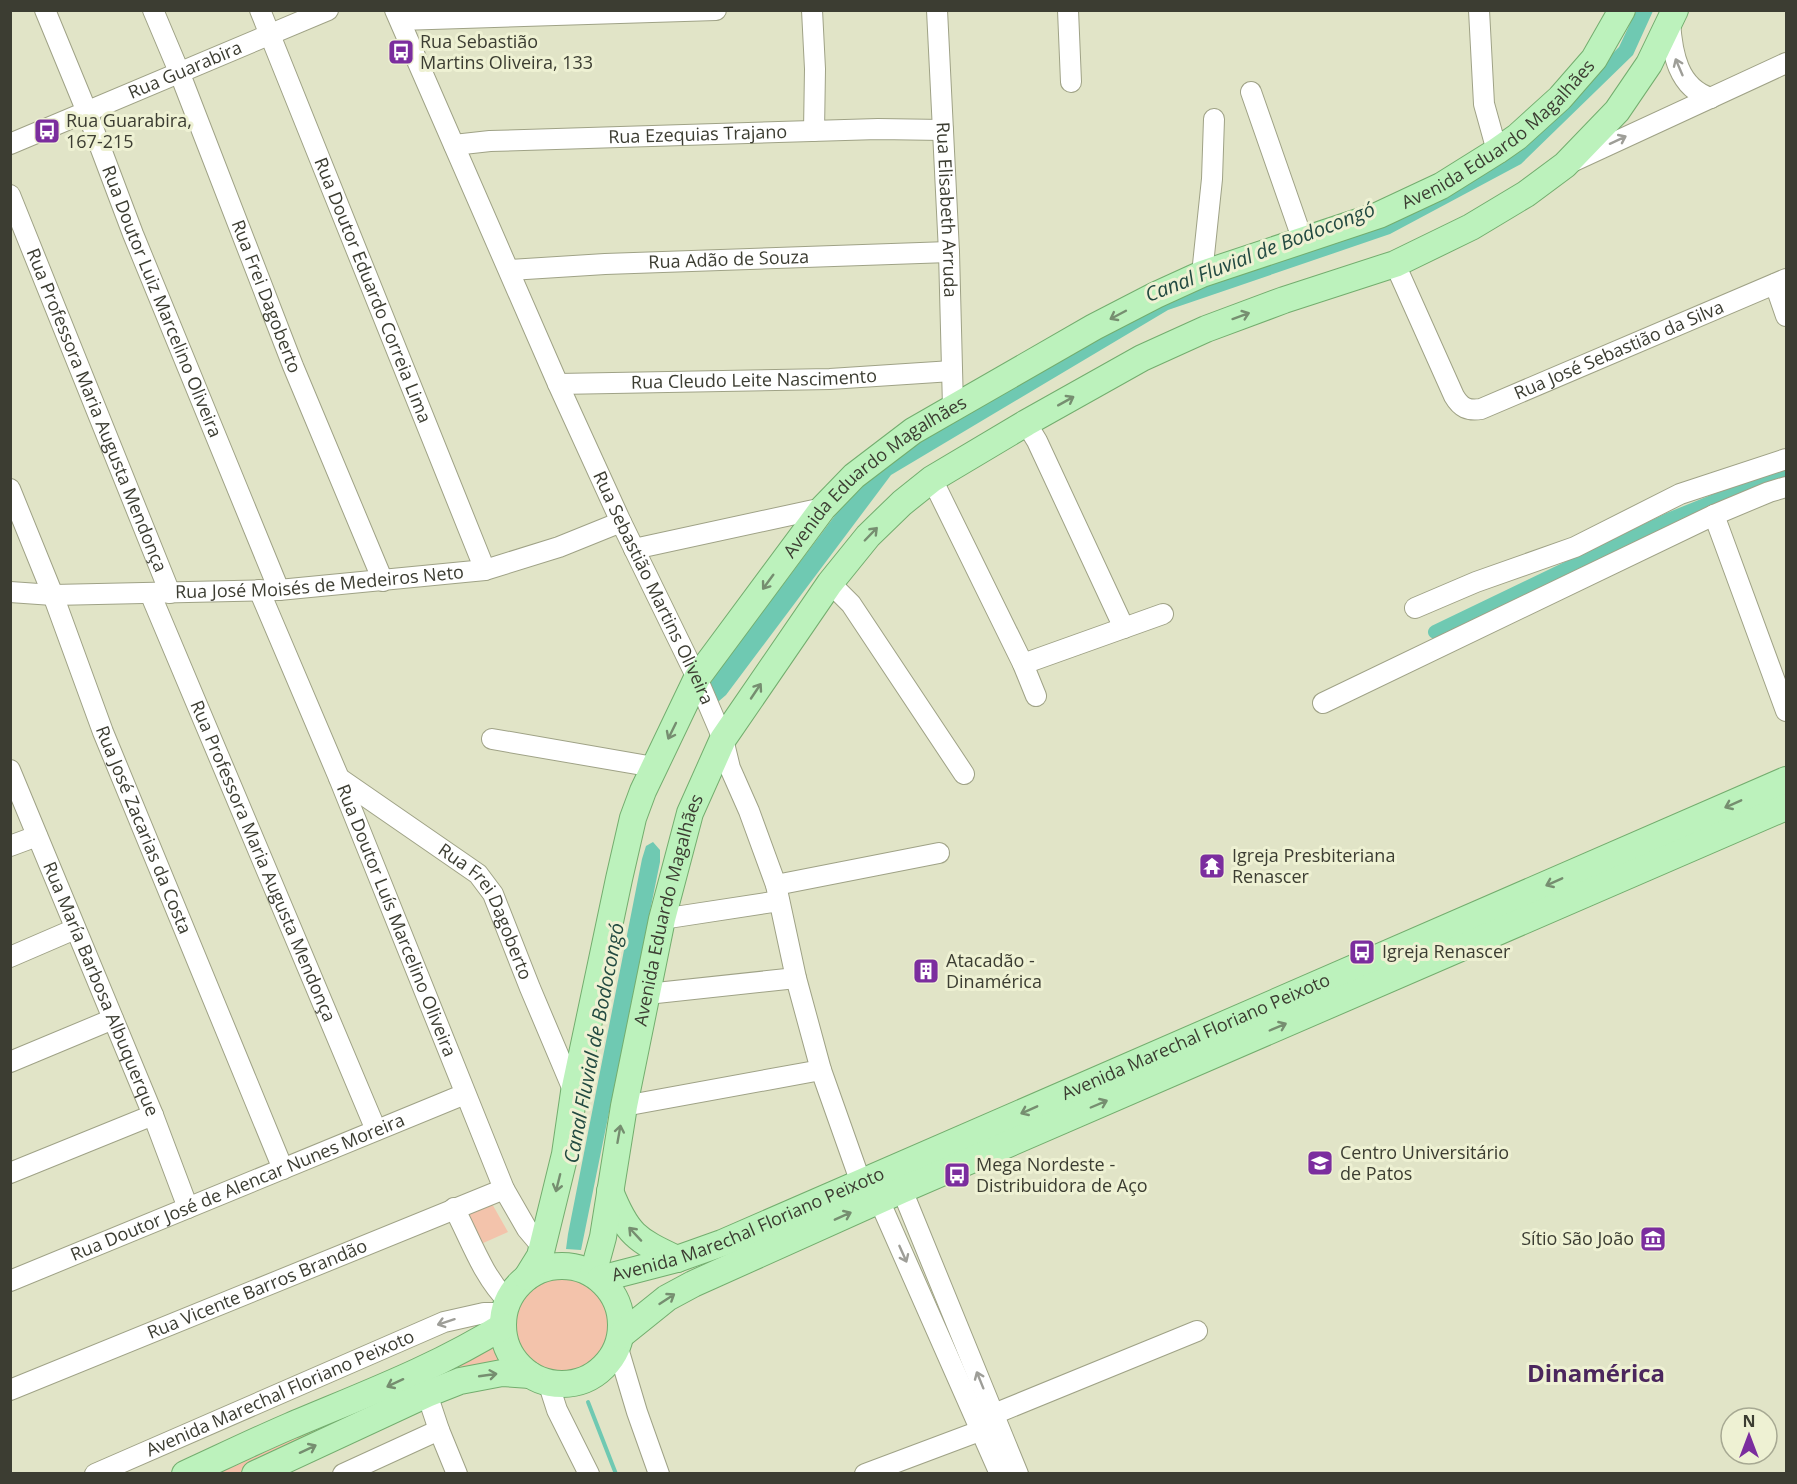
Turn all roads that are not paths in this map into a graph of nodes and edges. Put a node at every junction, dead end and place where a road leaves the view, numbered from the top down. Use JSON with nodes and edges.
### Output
{"nodes":[{"id":1,"x":45,"y":10,"type":"edge"},
{"id":2,"x":153,"y":10,"type":"edge"},
{"id":3,"x":260,"y":10,"type":"edge"},
{"id":4,"x":328,"y":10,"type":"edge"},
{"id":5,"x":716,"y":10,"type":"edge"},
{"id":6,"x":812,"y":10,"type":"edge"},
{"id":7,"x":937,"y":10,"type":"edge"},
{"id":8,"x":1068,"y":10,"type":"edge"},
{"id":9,"x":1479,"y":10,"type":"edge"},
{"id":10,"x":1622,"y":10,"type":"edge"},
{"id":11,"x":397,"y":15,"type":"edge"},
{"id":12,"x":1673,"y":16,"type":"edge"},
{"id":13,"x":269,"y":35,"type":"junction"},
{"id":14,"x":1786,"y":63,"type":"edge"},
{"id":15,"x":180,"y":74,"type":"junction"},
{"id":16,"x":1071,"y":82,"type":"dead end"},
{"id":17,"x":1251,"y":92,"type":"dead end"},
{"id":18,"x":1711,"y":98,"type":"junction"},
{"id":19,"x":87,"y":112,"type":"junction"},
{"id":20,"x":1214,"y":119,"type":"dead end"},
{"id":21,"x":814,"y":130,"type":"junction"},
{"id":22,"x":943,"y":130,"type":"junction"},
{"id":23,"x":10,"y":144,"type":"edge"},
{"id":24,"x":454,"y":144,"type":"junction"},
{"id":25,"x":1497,"y":151,"type":"junction"},
{"id":26,"x":1566,"y":165,"type":"junction"},
{"id":27,"x":10,"y":195,"type":"edge"},
{"id":28,"x":1303,"y":241,"type":"junction"},
{"id":29,"x":949,"y":252,"type":"junction"},
{"id":30,"x":1395,"y":264,"type":"junction"},
{"id":31,"x":510,"y":270,"type":"junction"},
{"id":32,"x":1202,"y":274,"type":"junction"},
{"id":33,"x":1781,"y":282,"type":"edge"},
{"id":34,"x":1786,"y":316,"type":"edge"},
{"id":35,"x":952,"y":371,"type":"junction"},
{"id":36,"x":558,"y":384,"type":"junction"},
{"id":37,"x":953,"y":407,"type":"junction"},
{"id":38,"x":1026,"y":423,"type":"junction"},
{"id":39,"x":1786,"y":459,"type":"edge"},
{"id":40,"x":932,"y":479,"type":"junction"},
{"id":41,"x":1786,"y":487,"type":"edge"},
{"id":42,"x":10,"y":489,"type":"edge"},
{"id":43,"x":823,"y":508,"type":"junction"},
{"id":44,"x":1714,"y":515,"type":"junction"},
{"id":45,"x":621,"y":522,"type":"junction"},
{"id":46,"x":634,"y":549,"type":"junction"},
{"id":47,"x":485,"y":570,"type":"junction"},
{"id":48,"x":383,"y":581,"type":"junction"},
{"id":49,"x":830,"y":583,"type":"junction"},
{"id":50,"x":260,"y":590,"type":"junction"},
{"id":51,"x":279,"y":590,"type":"junction"},
{"id":52,"x":10,"y":592,"type":"edge"},
{"id":53,"x":170,"y":592,"type":"junction"},
{"id":54,"x":150,"y":593,"type":"junction"},
{"id":55,"x":53,"y":595,"type":"junction"},
{"id":56,"x":1415,"y":608,"type":"dead end"},
{"id":57,"x":1163,"y":614,"type":"dead end"},
{"id":58,"x":1124,"y":628,"type":"junction"},
{"id":59,"x":1023,"y":664,"type":"junction"},
{"id":60,"x":697,"y":678,"type":"junction"},
{"id":61,"x":1036,"y":696,"type":"dead end"},
{"id":62,"x":1323,"y":703,"type":"dead end"},
{"id":63,"x":1786,"y":711,"type":"edge"},
{"id":64,"x":492,"y":739,"type":"dead end"},
{"id":65,"x":723,"y":739,"type":"junction"},
{"id":66,"x":654,"y":767,"type":"junction"},
{"id":67,"x":10,"y":770,"type":"edge"},
{"id":68,"x":964,"y":774,"type":"dead end"},
{"id":69,"x":339,"y":778,"type":"junction"},
{"id":70,"x":1786,"y":780,"type":"edge"},
{"id":71,"x":1786,"y":807,"type":"edge"},
{"id":72,"x":37,"y":836,"type":"junction"},
{"id":73,"x":10,"y":846,"type":"edge"},
{"id":74,"x":939,"y":853,"type":"dead end"},
{"id":75,"x":778,"y":893,"type":"junction"},
{"id":76,"x":662,"y":919,"type":"junction"},
{"id":77,"x":75,"y":929,"type":"junction"},
{"id":78,"x":10,"y":957,"type":"edge"},
{"id":79,"x":796,"y":978,"type":"junction"},
{"id":80,"x":647,"y":994,"type":"junction"},
{"id":81,"x":113,"y":1019,"type":"junction"},
{"id":82,"x":10,"y":1062,"type":"edge"},
{"id":83,"x":821,"y":1070,"type":"junction"},
{"id":84,"x":574,"y":1092,"type":"junction"},
{"id":85,"x":465,"y":1094,"type":"junction"},
{"id":86,"x":624,"y":1106,"type":"junction"},
{"id":87,"x":153,"y":1115,"type":"junction"},
{"id":88,"x":375,"y":1130,"type":"junction"},
{"id":89,"x":283,"y":1169,"type":"junction"},
{"id":90,"x":10,"y":1173,"type":"edge"},
{"id":91,"x":504,"y":1189,"type":"junction"},
{"id":92,"x":610,"y":1191,"type":"junction"},
{"id":93,"x":880,"y":1191,"type":"junction"},
{"id":94,"x":188,"y":1208,"type":"junction"},
{"id":95,"x":454,"y":1208,"type":"junction"},
{"id":96,"x":543,"y":1248,"type":"junction"},
{"id":97,"x":677,"y":1259,"type":"junction"},
{"id":98,"x":527,"y":1277,"type":"junction"},
{"id":99,"x":596,"y":1277,"type":"junction"},
{"id":100,"x":10,"y":1281,"type":"edge"},
{"id":101,"x":505,"y":1313,"type":"junction"},
{"id":102,"x":1197,"y":1331,"type":"dead end"},
{"id":103,"x":619,"y":1340,"type":"junction"},
{"id":104,"x":539,"y":1379,"type":"junction"},
{"id":105,"x":10,"y":1390,"type":"edge"},
{"id":106,"x":427,"y":1394,"type":"junction"},
{"id":107,"x":991,"y":1423,"type":"junction"},
{"id":108,"x":439,"y":1430,"type":"junction"},
{"id":109,"x":95,"y":1473,"type":"edge"},
{"id":110,"x":185,"y":1473,"type":"edge"},
{"id":111,"x":255,"y":1473,"type":"edge"},
{"id":112,"x":347,"y":1473,"type":"edge"},
{"id":113,"x":457,"y":1473,"type":"edge"},
{"id":114,"x":589,"y":1473,"type":"edge"},
{"id":115,"x":659,"y":1473,"type":"edge"},
{"id":116,"x":865,"y":1473,"type":"edge"},
{"id":117,"x":1000,"y":1473,"type":"edge"},
{"id":118,"x":1018,"y":1473,"type":"edge"}],
"edges":[{"from":1,"to":19,"type":"street","name":"Rua Doutor Luiz Marcelino Oliveira"},
{"from":2,"to":15,"type":"street","name":"Rua Frei Dagoberto"},
{"from":3,"to":13,"type":"street","name":"Rua Doutor Eduardo Correia Lima"},
{"from":4,"to":13,"type":"street","name":"Rua Guarabira"},
{"from":5,"to":11,"type":"street"},
{"from":6,"to":21,"type":"street"},
{"from":7,"to":22,"type":"street","name":"Rua Elisabeth Arruda"},
{"from":8,"to":16,"type":"street"},
{"from":9,"to":25,"type":"street"},
{"from":10,"to":25,"type":"main road","name":"Avenida Eduardo Magalhães"},
{"from":11,"to":24,"type":"street","name":"Rua Sebastião Martins Oliveira"},
{"from":18,"to":12,"type":"street","one_way":true},
{"from":12,"to":26,"type":"main road","name":"Avenida Eduardo Magalhães"},
{"from":13,"to":15,"type":"street","name":"Rua Guarabira"},
{"from":13,"to":47,"type":"street","name":"Rua Doutor Eduardo Correia Lima"},
{"from":14,"to":18,"type":"street"},
{"from":15,"to":19,"type":"street","name":"Rua Guarabira"},
{"from":15,"to":48,"type":"street","name":"Rua Frei Dagoberto"},
{"from":17,"to":28,"type":"street"},
{"from":26,"to":18,"type":"street","one_way":true},
{"from":19,"to":23,"type":"street","name":"Rua Guarabira"},
{"from":19,"to":51,"type":"street","name":"Rua Doutor Luiz Marcelino Oliveira"},
{"from":20,"to":32,"type":"street"},
{"from":21,"to":22,"type":"street","name":"Rua Ezequias Trajano"},
{"from":21,"to":24,"type":"street","name":"Rua Ezequias Trajano"},
{"from":22,"to":29,"type":"street","name":"Rua Elisabeth Arruda"},
{"from":24,"to":31,"type":"street","name":"Rua Sebastião Martins Oliveira"},
{"from":25,"to":28,"type":"main road","name":"Avenida Eduardo Magalhães"},
{"from":26,"to":30,"type":"main road","name":"Avenida Eduardo Magalhães"},
{"from":27,"to":53,"type":"street","name":"Rua Professora Maria Augusta Mendonça"},
{"from":28,"to":32,"type":"main road","name":"Avenida Eduardo Magalhães"},
{"from":29,"to":31,"type":"street","name":"Rua Adão de Souza"},
{"from":29,"to":35,"type":"street","name":"Rua Elisabeth Arruda"},
{"from":30,"to":33,"type":"street","name":"Rua José Sebastião da Silva"},
{"from":38,"to":30,"type":"main road","name":"Avenida Eduardo Magalhães","one_way":true},
{"from":31,"to":36,"type":"street","name":"Rua Sebastião Martins Oliveira"},
{"from":32,"to":37,"type":"main road","name":"Avenida Eduardo Magalhães","one_way":true},
{"from":33,"to":34,"type":"street","name":"Rua José Sebastião da Silva"},
{"from":35,"to":36,"type":"street","name":"Rua Cleudo Leite Nascimento"},
{"from":35,"to":37,"type":"street","name":"Rua Elisabeth Arruda"},
{"from":36,"to":45,"type":"street","name":"Rua Sebastião Martins Oliveira"},
{"from":37,"to":43,"type":"main road","name":"Avenida Eduardo Magalhães"},
{"from":38,"to":40,"type":"main road","name":"Avenida Eduardo Magalhães"},
{"from":38,"to":58,"type":"street"},
{"from":39,"to":56,"type":"street"},
{"from":49,"to":40,"type":"main road","name":"Avenida Eduardo Magalhães","one_way":true},
{"from":40,"to":59,"type":"street"},
{"from":41,"to":44,"type":"street"},
{"from":42,"to":55,"type":"street","name":"Rua José Zacarias da Costa"},
{"from":43,"to":46,"type":"street"},
{"from":43,"to":60,"type":"main road","name":"Avenida Eduardo Magalhães","one_way":true},
{"from":44,"to":62,"type":"street"},
{"from":44,"to":63,"type":"street"},
{"from":45,"to":46,"type":"street","name":"Rua Sebastião Martins Oliveira"},
{"from":45,"to":47,"type":"street","name":"Rua José Moisés de Medeiros Neto"},
{"from":46,"to":60,"type":"street","name":"Rua Sebastião Martins Oliveira"},
{"from":47,"to":48,"type":"street","name":"Rua José Moisés de Medeiros Neto"},
{"from":48,"to":51,"type":"street","name":"Rua José Moisés de Medeiros Neto"},
{"from":65,"to":49,"type":"main road","name":"Avenida Eduardo Magalhães","one_way":true},
{"from":49,"to":68,"type":"street"},
{"from":50,"to":51,"type":"street","name":"Rua José Moisés de Medeiros Neto"},
{"from":50,"to":53,"type":"street","name":"Rua José Moisés de Medeiros Neto"},
{"from":50,"to":69,"type":"street","name":"Rua Doutor Luís Marcelino Oliveira"},
{"from":52,"to":55,"type":"street","name":"Rua José Moisés de Medeiros Neto"},
{"from":53,"to":54,"type":"street","name":"Rua José Moisés de Medeiros Neto"},
{"from":54,"to":55,"type":"street","name":"Rua José Moisés de Medeiros Neto"},
{"from":54,"to":88,"type":"street","name":"Rua Professora Maria Augusta Mendonça"},
{"from":55,"to":89,"type":"street","name":"Rua José Zacarias da Costa"},
{"from":57,"to":58,"type":"street"},
{"from":58,"to":59,"type":"street"},
{"from":59,"to":61,"type":"street"},
{"from":60,"to":65,"type":"street","name":"Rua Sebastião Martins Oliveira"},
{"from":60,"to":66,"type":"main road","name":"Avenida Eduardo Magalhães","one_way":true},
{"from":64,"to":66,"type":"street"},
{"from":65,"to":75,"type":"street","name":"Rua Sebastião Martins Oliveira"},
{"from":65,"to":76,"type":"main road","name":"Avenida Eduardo Magalhães"},
{"from":66,"to":84,"type":"main road","name":"Avenida Eduardo Magalhães"},
{"from":67,"to":72,"type":"street","name":"Rua María Barbosa Albuquerque"},
{"from":69,"to":84,"type":"street","name":"Rua Frei Dagoberto"},
{"from":69,"to":85,"type":"street","name":"Rua Doutor Luís Marcelino Oliveira"},
{"from":70,"to":93,"type":"main road","name":"Avenida Marechal Floriano Peixoto","one_way":true},
{"from":93,"to":71,"type":"main road","name":"Avenida Marechal Floriano Peixoto","one_way":true},
{"from":72,"to":73,"type":"street"},
{"from":72,"to":77,"type":"street","name":"Rua María Barbosa Albuquerque"},
{"from":74,"to":75,"type":"street"},
{"from":75,"to":76,"type":"street"},
{"from":75,"to":79,"type":"street","name":"Rua Sebastião Martins Oliveira"},
{"from":76,"to":80,"type":"main road","name":"Avenida Eduardo Magalhães"},
{"from":77,"to":78,"type":"street"},
{"from":77,"to":81,"type":"street","name":"Rua María Barbosa Albuquerque"},
{"from":79,"to":80,"type":"street"},
{"from":79,"to":83,"type":"street","name":"Rua Sebastião Martins Oliveira"},
{"from":80,"to":86,"type":"main road","name":"Avenida Eduardo Magalhães"},
{"from":81,"to":82,"type":"street"},
{"from":81,"to":87,"type":"street","name":"Rua María Barbosa Albuquerque"},
{"from":83,"to":86,"type":"street"},
{"from":83,"to":93,"type":"street","name":"Rua Sebastião Martins Oliveira"},
{"from":84,"to":96,"type":"main road","name":"Avenida Eduardo Magalhães","one_way":true},
{"from":85,"to":88,"type":"street","name":"Rua Doutor José de Alencar Nunes Moreira"},
{"from":85,"to":91,"type":"street","name":"Rua Doutor Luís Marcelino Oliveira"},
{"from":92,"to":86,"type":"main road","name":"Avenida Eduardo Magalhães","one_way":true},
{"from":87,"to":90,"type":"street"},
{"from":87,"to":94,"type":"street","name":"Rua María Barbosa Albuquerque"},
{"from":88,"to":89,"type":"street","name":"Rua Doutor José de Alencar Nunes Moreira"},
{"from":89,"to":94,"type":"street","name":"Rua Doutor José de Alencar Nunes Moreira"},
{"from":91,"to":95,"type":"street","name":"Rua Vicente Barros Brandão"},
{"from":91,"to":96,"type":"street","name":"Rua Doutor Luís Marcelino Oliveira"},
{"from":97,"to":92,"type":"main road","one_way":true},
{"from":92,"to":99,"type":"main road","name":"Avenida Eduardo Magalhães"},
{"from":93,"to":97,"type":"main road","name":"Avenida Marechal Floriano Peixoto"},
{"from":103,"to":93,"type":"main road","name":"Avenida Marechal Floriano Peixoto","one_way":true},
{"from":93,"to":107,"type":"street","name":"Rua Sebastião Martins Oliveira"},
{"from":94,"to":100,"type":"street","name":"Rua Doutor José de Alencar Nunes Moreira"},
{"from":95,"to":101,"type":"street"},
{"from":95,"to":105,"type":"street","name":"Rua Vicente Barros Brandão"},
{"from":96,"to":98,"type":"main road","name":"Avenida Eduardo Magalhães"},
{"from":97,"to":99,"type":"main road","name":"Avenida Marechal Floriano Peixoto"},
{"from":98,"to":99,"type":"main road"},
{"from":98,"to":101,"type":"main road"},
{"from":99,"to":103,"type":"main road"},
{"from":101,"to":104,"type":"main road"},
{"from":101,"to":109,"type":"street","name":"Avenida Marechal Floriano Peixoto","one_way":true},
{"from":101,"to":110,"type":"main road","name":"Avenida Marechal Floriano Peixoto","one_way":true},
{"from":102,"to":107,"type":"street"},
{"from":103,"to":104,"type":"main road"},
{"from":103,"to":115,"type":"street"},
{"from":106,"to":104,"type":"main road","one_way":true},
{"from":104,"to":114,"type":"street"},
{"from":106,"to":108,"type":"street"},
{"from":111,"to":106,"type":"main road","one_way":true},
{"from":107,"to":116,"type":"street"},
{"from":107,"to":117,"type":"street"},
{"from":107,"to":118,"type":"street"},
{"from":108,"to":112,"type":"street"},
{"from":108,"to":113,"type":"street"}]}
